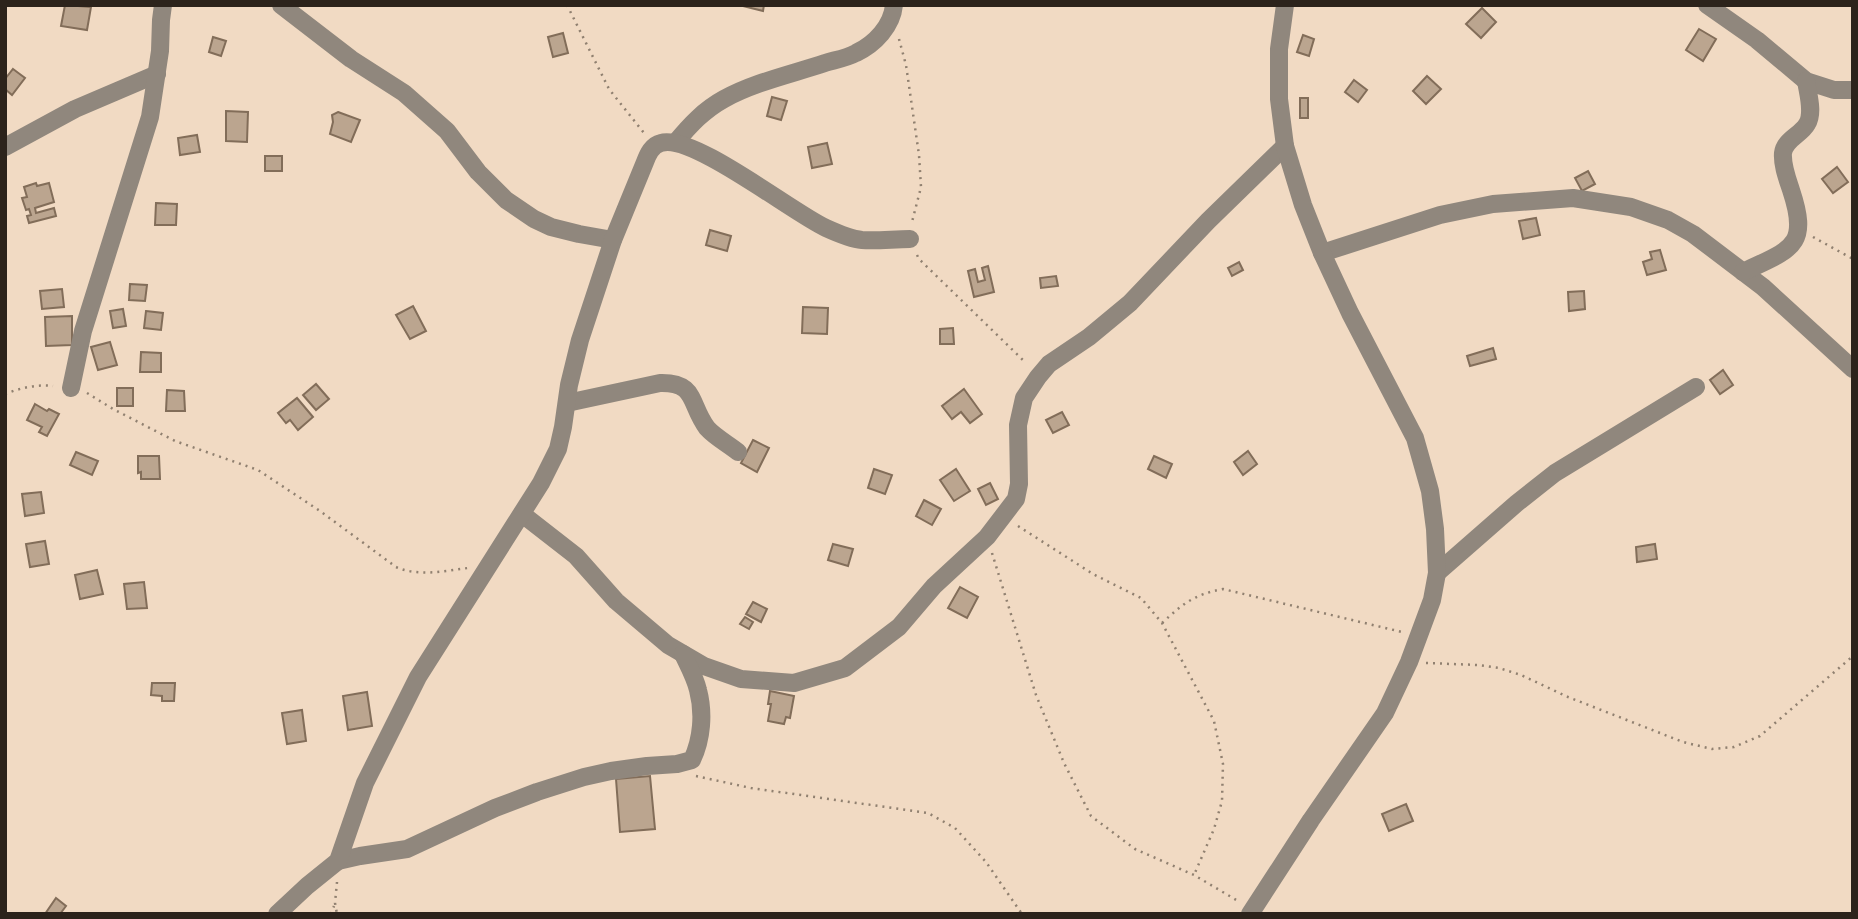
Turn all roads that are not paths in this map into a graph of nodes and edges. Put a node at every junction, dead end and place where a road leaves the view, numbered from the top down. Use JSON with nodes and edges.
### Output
{"nodes":[{"id":1,"x":163,"y":5,"type":"edge"},
{"id":2,"x":281,"y":5,"type":"edge"},
{"id":3,"x":1284,"y":5,"type":"edge"},
{"id":4,"x":1707,"y":5,"type":"edge"},
{"id":5,"x":894,"y":10,"type":"edge"},
{"id":6,"x":157,"y":74,"type":"junction"},
{"id":7,"x":1806,"y":81,"type":"junction"},
{"id":8,"x":1853,"y":90,"type":"edge"},
{"id":9,"x":676,"y":142,"type":"junction"},
{"id":10,"x":1284,"y":146,"type":"junction"},
{"id":11,"x":5,"y":147,"type":"edge"},
{"id":12,"x":910,"y":239,"type":"road end"},
{"id":13,"x":613,"y":240,"type":"junction"},
{"id":14,"x":1322,"y":253,"type":"junction"},
{"id":15,"x":1743,"y":272,"type":"junction"},
{"id":16,"x":1853,"y":369,"type":"edge"},
{"id":17,"x":1696,"y":387,"type":"dead end"},
{"id":18,"x":72,"y":388,"type":"road end"},
{"id":19,"x":567,"y":403,"type":"junction"},
{"id":20,"x":737,"y":452,"type":"dead end"},
{"id":21,"x":522,"y":514,"type":"junction"},
{"id":22,"x":1437,"y":573,"type":"junction"},
{"id":23,"x":683,"y":653,"type":"junction"},
{"id":24,"x":338,"y":862,"type":"junction"},
{"id":25,"x":1251,"y":911,"type":"edge"},
{"id":26,"x":277,"y":914,"type":"edge"}],
"edges":[{"from":1,"to":6,"type":"street"},
{"from":2,"to":13,"type":"street"},
{"from":3,"to":10,"type":"street"},
{"from":4,"to":7,"type":"street"},
{"from":5,"to":9,"type":"street"},
{"from":6,"to":11,"type":"street"},
{"from":6,"to":18,"type":"street"},
{"from":7,"to":8,"type":"street"},
{"from":7,"to":15,"type":"street"},
{"from":9,"to":12,"type":"street"},
{"from":9,"to":13,"type":"street"},
{"from":10,"to":14,"type":"street"},
{"from":10,"to":23,"type":"street"},
{"from":13,"to":19,"type":"street"},
{"from":14,"to":15,"type":"street"},
{"from":14,"to":22,"type":"street"},
{"from":15,"to":16,"type":"street"},
{"from":17,"to":22,"type":"street"},
{"from":19,"to":20,"type":"street"},
{"from":19,"to":21,"type":"street"},
{"from":21,"to":23,"type":"street"},
{"from":21,"to":24,"type":"street"},
{"from":22,"to":25,"type":"street"},
{"from":23,"to":24,"type":"street"},
{"from":24,"to":26,"type":"street"}]}
